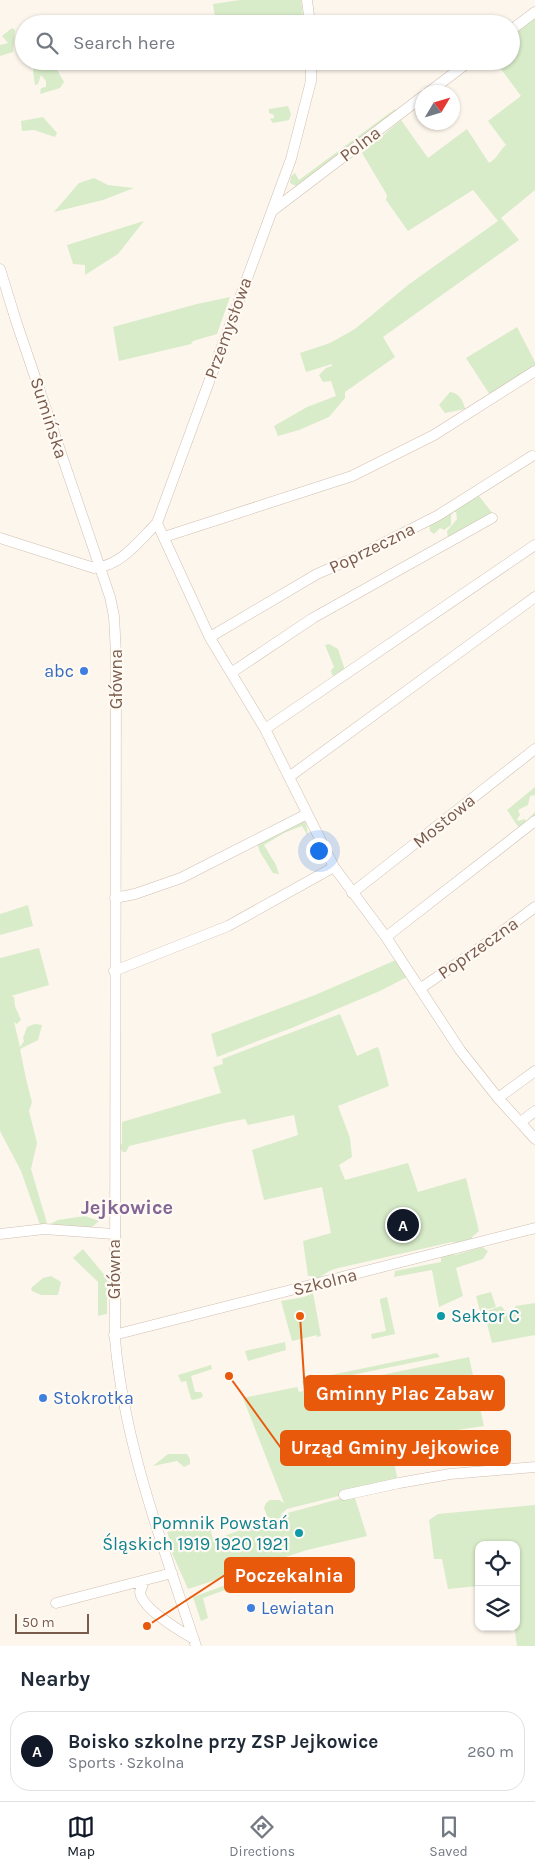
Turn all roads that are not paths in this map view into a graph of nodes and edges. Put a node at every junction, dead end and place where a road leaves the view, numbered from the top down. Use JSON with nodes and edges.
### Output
{"nodes":[{"id":1,"x":307,"y":0,"type":"edge"},
{"id":2,"x":535,"y":12,"type":"edge"},
{"id":3,"x":309,"y":15,"type":"edge"},
{"id":4,"x":520,"y":23,"type":"edge"},
{"id":5,"x":311,"y":70,"type":"edge"},
{"id":6,"x":458,"y":70,"type":"edge"},
{"id":7,"x":438,"y":85,"type":"edge"},
{"id":8,"x":415,"y":102,"type":"edge"},
{"id":9,"x":282,"y":183,"type":"junction"},
{"id":10,"x":297,"y":192,"type":"junction"},
{"id":11,"x":272,"y":211,"type":"junction"},
{"id":12,"x":0,"y":269,"type":"edge"},
{"id":13,"x":535,"y":371,"type":"edge"},
{"id":14,"x":532,"y":456,"type":"dead end"},
{"id":15,"x":492,"y":518,"type":"dead end"},
{"id":16,"x":157,"y":523,"type":"junction"},
{"id":17,"x":164,"y":537,"type":"junction"},
{"id":18,"x":0,"y":538,"type":"edge"},
{"id":19,"x":535,"y":545,"type":"edge"},
{"id":20,"x":99,"y":568,"type":"junction"},
{"id":21,"x":535,"y":597,"type":"edge"},
{"id":22,"x":210,"y":637,"type":"junction"},
{"id":23,"x":230,"y":674,"type":"junction"},
{"id":24,"x":264,"y":729,"type":"junction"},
{"id":25,"x":535,"y":748,"type":"edge"},
{"id":26,"x":289,"y":777,"type":"junction"},
{"id":27,"x":307,"y":814,"type":"junction"},
{"id":28,"x":535,"y":820,"type":"edge"},
{"id":29,"x":334,"y":867,"type":"junction"},
{"id":30,"x":352,"y":892,"type":"junction"},
{"id":31,"x":115,"y":898,"type":"junction"},
{"id":32,"x":535,"y":907,"type":"edge"},
{"id":33,"x":386,"y":936,"type":"junction"},
{"id":34,"x":114,"y":971,"type":"junction"},
{"id":35,"x":421,"y":988,"type":"junction"},
{"id":36,"x":535,"y":1071,"type":"edge"},
{"id":37,"x":498,"y":1098,"type":"junction"},
{"id":38,"x":535,"y":1111,"type":"edge"},
{"id":39,"x":521,"y":1122,"type":"junction"},
{"id":40,"x":535,"y":1139,"type":"edge"},
{"id":41,"x":535,"y":1228,"type":"edge"},
{"id":42,"x":0,"y":1234,"type":"edge"},
{"id":43,"x":114,"y":1234,"type":"junction"},
{"id":44,"x":114,"y":1335,"type":"junction"},
{"id":45,"x":535,"y":1467,"type":"edge"},
{"id":46,"x":344,"y":1495,"type":"dead end"},
{"id":47,"x":172,"y":1572,"type":"junction"},
{"id":48,"x":144,"y":1581,"type":"junction"},
{"id":49,"x":56,"y":1603,"type":"dead end"},
{"id":50,"x":195,"y":1642,"type":"edge"}],
"edges":[{"from":1,"to":3,"type":"street"},
{"from":2,"to":4,"type":"street"},
{"from":5,"to":9,"type":"street","name":"Przemysłowa"},
{"from":6,"to":7,"type":"street"},
{"from":8,"to":10,"type":"street","name":"Polna"},
{"from":9,"to":10,"type":"street"},
{"from":9,"to":11,"type":"street","name":"Przemysłowa"},
{"from":10,"to":11,"type":"street","name":"Polna"},
{"from":11,"to":16,"type":"street","name":"Przemysłowa"},
{"from":12,"to":20,"type":"street","name":"Sumińska"},
{"from":13,"to":17,"type":"street"},
{"from":14,"to":22,"type":"street","name":"Poprzeczna"},
{"from":15,"to":23,"type":"street","name":"Poprzeczna"},
{"from":16,"to":17,"type":"street","name":"Poprzeczna"},
{"from":16,"to":20,"type":"street","name":"Przemysłowa"},
{"from":17,"to":22,"type":"street","name":"Poprzeczna"},
{"from":18,"to":20,"type":"street"},
{"from":19,"to":24,"type":"street"},
{"from":20,"to":31,"type":"street","name":"Główna"},
{"from":21,"to":26,"type":"street"},
{"from":22,"to":23,"type":"street","name":"Poprzeczna"},
{"from":23,"to":24,"type":"street","name":"Poprzeczna"},
{"from":24,"to":26,"type":"street","name":"Poprzeczna"},
{"from":25,"to":30,"type":"street","name":"Mostowa"},
{"from":26,"to":27,"type":"street","name":"Poprzeczna"},
{"from":27,"to":29,"type":"street","name":"Poprzeczna"},
{"from":27,"to":31,"type":"street"},
{"from":28,"to":33,"type":"street"},
{"from":29,"to":30,"type":"street","name":"Poprzeczna"},
{"from":29,"to":34,"type":"street"},
{"from":30,"to":33,"type":"street","name":"Poprzeczna"},
{"from":31,"to":34,"type":"street","name":"Główna"},
{"from":32,"to":35,"type":"street","name":"Poprzeczna"},
{"from":33,"to":35,"type":"street","name":"Poprzeczna"},
{"from":34,"to":43,"type":"street","name":"Główna"},
{"from":35,"to":37,"type":"street","name":"Poprzeczna"},
{"from":36,"to":37,"type":"street"},
{"from":37,"to":39,"type":"street","name":"Poprzeczna"},
{"from":38,"to":39,"type":"street"},
{"from":39,"to":40,"type":"street","name":"Poprzeczna"},
{"from":41,"to":44,"type":"street","name":"Szkolna"},
{"from":42,"to":43,"type":"street"},
{"from":43,"to":44,"type":"street","name":"Główna"},
{"from":44,"to":47,"type":"street","name":"Główna"},
{"from":45,"to":46,"type":"street"},
{"from":47,"to":48,"type":"street"},
{"from":47,"to":50,"type":"street","name":"Główna"},
{"from":48,"to":49,"type":"street"},
{"from":48,"to":50,"type":"street"}]}
